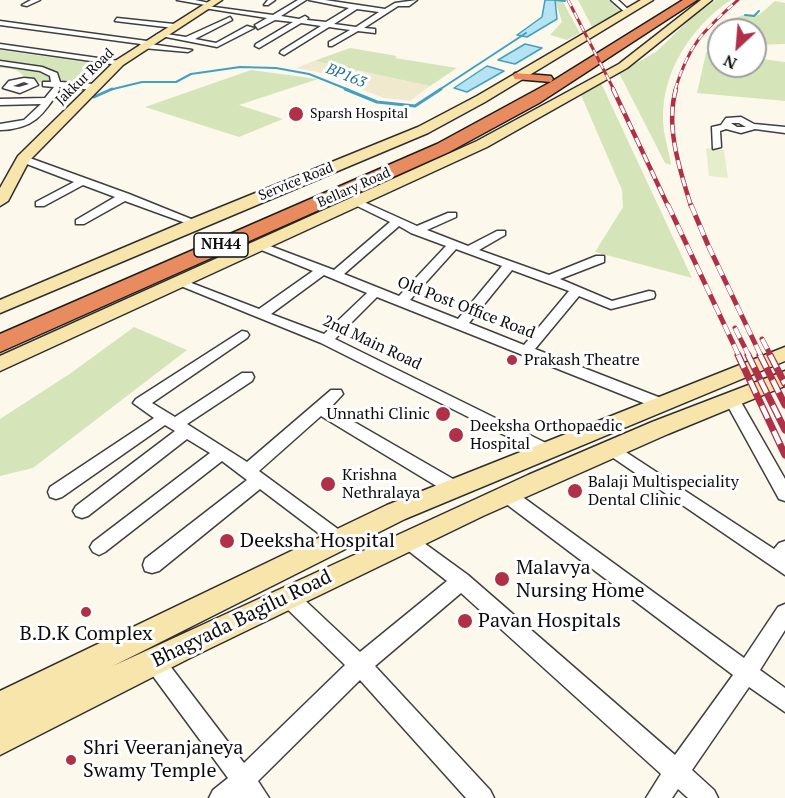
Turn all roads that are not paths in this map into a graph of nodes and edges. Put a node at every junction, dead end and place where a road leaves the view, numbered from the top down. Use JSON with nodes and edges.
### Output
{"nodes":[{"id":1,"x":37,"y":0,"type":"edge"},
{"id":2,"x":180,"y":0,"type":"edge"},
{"id":3,"x":303,"y":0,"type":"edge"},
{"id":4,"x":312,"y":0,"type":"edge"},
{"id":5,"x":414,"y":0,"type":"edge"},
{"id":6,"x":614,"y":0,"type":"edge"},
{"id":7,"x":648,"y":0,"type":"edge"},
{"id":8,"x":707,"y":0,"type":"edge"},
{"id":9,"x":332,"y":1,"type":"edge"},
{"id":10,"x":676,"y":2,"type":"edge"},
{"id":11,"x":212,"y":4,"type":"edge"},
{"id":12,"x":26,"y":5,"type":"dead end"},
{"id":13,"x":356,"y":6,"type":"junction"},
{"id":14,"x":320,"y":8,"type":"dead end"},
{"id":15,"x":386,"y":10,"type":"junction"},
{"id":16,"x":628,"y":12,"type":"junction"},
{"id":17,"x":311,"y":14,"type":"dead end"},
{"id":18,"x":276,"y":17,"type":"junction"},
{"id":19,"x":230,"y":19,"type":"dead end"},
{"id":20,"x":117,"y":20,"type":"dead end"},
{"id":21,"x":302,"y":20,"type":"junction"},
{"id":22,"x":0,"y":23,"type":"edge"},
{"id":23,"x":329,"y":24,"type":"junction"},
{"id":24,"x":174,"y":27,"type":"junction"},
{"id":25,"x":356,"y":28,"type":"junction"},
{"id":26,"x":372,"y":31,"type":"dead end"},
{"id":27,"x":0,"y":32,"type":"edge"},
{"id":28,"x":22,"y":35,"type":"dead end"},
{"id":29,"x":160,"y":35,"type":"junction"},
{"id":30,"x":187,"y":39,"type":"junction"},
{"id":31,"x":332,"y":44,"type":"dead end"},
{"id":32,"x":0,"y":46,"type":"edge"},
{"id":33,"x":259,"y":46,"type":"dead end"},
{"id":34,"x":138,"y":47,"type":"junction"},
{"id":35,"x":188,"y":50,"type":"dead end"},
{"id":36,"x":284,"y":52,"type":"dead end"},
{"id":37,"x":0,"y":63,"type":"edge"},
{"id":38,"x":119,"y":63,"type":"junction"},
{"id":39,"x":0,"y":69,"type":"edge"},
{"id":40,"x":520,"y":76,"type":"junction"},
{"id":41,"x":546,"y":79,"type":"junction"},
{"id":42,"x":56,"y":87,"type":"junction"},
{"id":43,"x":92,"y":90,"type":"junction"},
{"id":44,"x":48,"y":101,"type":"junction"},
{"id":45,"x":0,"y":102,"type":"edge"},
{"id":46,"x":510,"y":114,"type":"junction"},
{"id":47,"x":0,"y":128,"type":"edge"},
{"id":48,"x":785,"y":130,"type":"edge"},
{"id":49,"x":437,"y":146,"type":"junction"},
{"id":50,"x":716,"y":147,"type":"dead end"},
{"id":51,"x":472,"y":148,"type":"junction"},
{"id":52,"x":23,"y":159,"type":"junction"},
{"id":53,"x":83,"y":181,"type":"junction"},
{"id":54,"x":125,"y":196,"type":"junction"},
{"id":55,"x":0,"y":201,"type":"edge"},
{"id":56,"x":355,"y":201,"type":"junction"},
{"id":57,"x":39,"y":204,"type":"dead end"},
{"id":58,"x":452,"y":215,"type":"dead end"},
{"id":59,"x":80,"y":222,"type":"dead end"},
{"id":60,"x":195,"y":223,"type":"junction"},
{"id":61,"x":396,"y":223,"type":"junction"},
{"id":62,"x":415,"y":231,"type":"junction"},
{"id":63,"x":501,"y":233,"type":"dead end"},
{"id":64,"x":258,"y":245,"type":"junction"},
{"id":65,"x":453,"y":245,"type":"junction"},
{"id":66,"x":469,"y":250,"type":"junction"},
{"id":67,"x":600,"y":259,"type":"dead end"},
{"id":68,"x":509,"y":265,"type":"junction"},
{"id":69,"x":329,"y":273,"type":"junction"},
{"id":70,"x":549,"y":279,"type":"junction"},
{"id":71,"x":177,"y":282,"type":"junction"},
{"id":72,"x":577,"y":290,"type":"junction"},
{"id":73,"x":376,"y":291,"type":"junction"},
{"id":74,"x":649,"y":295,"type":"dead end"},
{"id":75,"x":402,"y":301,"type":"junction"},
{"id":76,"x":0,"y":307,"type":"edge"},
{"id":77,"x":260,"y":315,"type":"junction"},
{"id":78,"x":461,"y":324,"type":"junction"},
{"id":79,"x":0,"y":327,"type":"edge"},
{"id":80,"x":243,"y":335,"type":"dead end"},
{"id":81,"x":326,"y":340,"type":"junction"},
{"id":82,"x":0,"y":344,"type":"edge"},
{"id":83,"x":527,"y":350,"type":"junction"},
{"id":84,"x":785,"y":354,"type":"edge"},
{"id":85,"x":0,"y":364,"type":"edge"},
{"id":86,"x":247,"y":377,"type":"dead end"},
{"id":87,"x":785,"y":378,"type":"edge"},
{"id":88,"x":336,"y":393,"type":"dead end"},
{"id":89,"x":732,"y":399,"type":"junction"},
{"id":90,"x":661,"y":404,"type":"junction"},
{"id":91,"x":319,"y":408,"type":"junction"},
{"id":92,"x":175,"y":424,"type":"junction"},
{"id":93,"x":612,"y":449,"type":"junction"},
{"id":94,"x":546,"y":450,"type":"junction"},
{"id":95,"x":222,"y":453,"type":"junction"},
{"id":96,"x":254,"y":476,"type":"junction"},
{"id":97,"x":454,"y":488,"type":"junction"},
{"id":98,"x":56,"y":492,"type":"dead end"},
{"id":99,"x":785,"y":494,"type":"edge"},
{"id":100,"x":507,"y":495,"type":"junction"},
{"id":101,"x":82,"y":511,"type":"dead end"},
{"id":102,"x":340,"y":540,"type":"junction"},
{"id":103,"x":407,"y":540,"type":"junction"},
{"id":104,"x":99,"y":547,"type":"dead end"},
{"id":105,"x":782,"y":559,"type":"edge"},
{"id":106,"x":152,"y":565,"type":"dead end"},
{"id":107,"x":461,"y":582,"type":"junction"},
{"id":108,"x":288,"y":597,"type":"junction"},
{"id":109,"x":785,"y":614,"type":"edge"},
{"id":110,"x":154,"y":661,"type":"junction"},
{"id":111,"x":360,"y":665,"type":"junction"},
{"id":112,"x":747,"y":672,"type":"junction"},
{"id":113,"x":785,"y":701,"type":"edge"},
{"id":114,"x":0,"y":707,"type":"edge"},
{"id":115,"x":0,"y":739,"type":"edge"},
{"id":116,"x":677,"y":771,"type":"junction"},
{"id":117,"x":243,"y":779,"type":"junction"},
{"id":118,"x":221,"y":798,"type":"edge"},
{"id":119,"x":257,"y":798,"type":"edge"},
{"id":120,"x":482,"y":798,"type":"edge"},
{"id":121,"x":658,"y":798,"type":"edge"},
{"id":122,"x":706,"y":798,"type":"edge"}],
"edges":[{"from":1,"to":12,"type":"street"},
{"from":2,"to":11,"type":"street"},
{"from":3,"to":18,"type":"street"},
{"from":4,"to":9,"type":"street"},
{"from":5,"to":15,"type":"street"},
{"from":6,"to":16,"type":"street"},
{"from":7,"to":16,"type":"main road","name":"Service Road"},
{"from":8,"to":51,"type":"main road"},
{"from":9,"to":13,"type":"street"},
{"from":9,"to":14,"type":"street"},
{"from":10,"to":41,"type":"highway","name":"Bellary Road","number":"NH44"},
{"from":10,"to":46,"type":"highway","name":"Bellary Road","number":"NH44"},
{"from":11,"to":18,"type":"street"},
{"from":11,"to":24,"type":"main road","name":"Jakkur Road"},
{"from":13,"to":15,"type":"street"},
{"from":13,"to":23,"type":"street"},
{"from":15,"to":25,"type":"street"},
{"from":16,"to":40,"type":"main road","name":"Service Road"},
{"from":17,"to":21,"type":"street"},
{"from":18,"to":21,"type":"street"},
{"from":18,"to":30,"type":"street"},
{"from":19,"to":30,"type":"street"},
{"from":20,"to":24,"type":"street"},
{"from":21,"to":23,"type":"street"},
{"from":21,"to":33,"type":"street"},
{"from":22,"to":34,"type":"street"},
{"from":23,"to":25,"type":"street"},
{"from":23,"to":36,"type":"street"},
{"from":24,"to":29,"type":"main road","name":"Jakkur Road"},
{"from":25,"to":26,"type":"street"},
{"from":25,"to":31,"type":"street"},
{"from":27,"to":28,"type":"street"},
{"from":29,"to":30,"type":"street"},
{"from":29,"to":34,"type":"main road","name":"Jakkur Road"},
{"from":32,"to":38,"type":"street"},
{"from":34,"to":35,"type":"street"},
{"from":34,"to":38,"type":"main road","name":"Jakkur Road"},
{"from":37,"to":42,"type":"street"},
{"from":38,"to":43,"type":"main road","name":"Jakkur Road"},
{"from":39,"to":42,"type":"street"},
{"from":40,"to":41,"type":"highway"},
{"from":40,"to":60,"type":"main road","name":"Service Road"},
{"from":41,"to":49,"type":"highway","name":"Bellary Road","number":"NH44"},
{"from":42,"to":43,"type":"street"},
{"from":42,"to":44,"type":"street"},
{"from":43,"to":52,"type":"main road","name":"Jakkur Road"},
{"from":44,"to":45,"type":"street"},
{"from":44,"to":47,"type":"street"},
{"from":46,"to":49,"type":"highway","name":"Bellary Road","number":"NH44"},
{"from":46,"to":51,"type":"highway"},
{"from":48,"to":50,"type":"street"},
{"from":49,"to":79,"type":"highway","name":"Bellary Road","number":"NH44"},
{"from":49,"to":82,"type":"highway","name":"Bellary Road","number":"NH44"},
{"from":51,"to":56,"type":"main road"},
{"from":52,"to":53,"type":"street"},
{"from":52,"to":55,"type":"main road","name":"Jakkur Road"},
{"from":53,"to":54,"type":"street"},
{"from":53,"to":57,"type":"street"},
{"from":54,"to":59,"type":"street"},
{"from":54,"to":60,"type":"street"},
{"from":56,"to":61,"type":"street"},
{"from":56,"to":64,"type":"main road"},
{"from":58,"to":62,"type":"street"},
{"from":60,"to":76,"type":"main road","name":"Service Road"},
{"from":61,"to":62,"type":"street"},
{"from":61,"to":69,"type":"street"},
{"from":62,"to":65,"type":"street"},
{"from":63,"to":66,"type":"street"},
{"from":64,"to":69,"type":"street","name":"Old Post Office Road"},
{"from":64,"to":71,"type":"main road"},
{"from":65,"to":66,"type":"street"},
{"from":65,"to":75,"type":"street"},
{"from":66,"to":68,"type":"street"},
{"from":67,"to":70,"type":"street"},
{"from":68,"to":70,"type":"street"},
{"from":68,"to":78,"type":"street"},
{"from":69,"to":73,"type":"street","name":"Old Post Office Road"},
{"from":69,"to":77,"type":"street"},
{"from":70,"to":72,"type":"street"},
{"from":71,"to":77,"type":"street","name":"2nd Main Road"},
{"from":71,"to":85,"type":"main road"},
{"from":72,"to":74,"type":"street"},
{"from":72,"to":83,"type":"street"},
{"from":73,"to":75,"type":"street","name":"Old Post Office Road"},
{"from":73,"to":81,"type":"street"},
{"from":75,"to":78,"type":"street","name":"Old Post Office Road"},
{"from":77,"to":81,"type":"street","name":"2nd Main Road"},
{"from":78,"to":83,"type":"street","name":"Old Post Office Road"},
{"from":80,"to":92,"type":"street"},
{"from":81,"to":94,"type":"street","name":"2nd Main Road"},
{"from":83,"to":90,"type":"street","name":"Old Post Office Road"},
{"from":84,"to":90,"type":"main road","name":"Bhagyada Bagilu Road"},
{"from":86,"to":92,"type":"street"},
{"from":87,"to":89,"type":"main road","name":"Bhagyada Bagilu Road"},
{"from":88,"to":91,"type":"street"},
{"from":89,"to":93,"type":"main road","name":"Bhagyada Bagilu Road"},
{"from":89,"to":99,"type":"street"},
{"from":90,"to":94,"type":"main road","name":"Bhagyada Bagilu Road"},
{"from":91,"to":96,"type":"street"},
{"from":91,"to":97,"type":"street"},
{"from":92,"to":95,"type":"street"},
{"from":92,"to":98,"type":"street"},
{"from":92,"to":101,"type":"street"},
{"from":93,"to":100,"type":"main road","name":"Bhagyada Bagilu Road"},
{"from":93,"to":105,"type":"street"},
{"from":94,"to":97,"type":"main road","name":"Bhagyada Bagilu Road"},
{"from":95,"to":96,"type":"street"},
{"from":95,"to":104,"type":"street"},
{"from":96,"to":102,"type":"street"},
{"from":96,"to":106,"type":"street"},
{"from":97,"to":102,"type":"main road","name":"Bhagyada Bagilu Road"},
{"from":100,"to":103,"type":"main road","name":"Bhagyada Bagilu Road"},
{"from":100,"to":112,"type":"street"},
{"from":102,"to":114,"type":"main road","name":"Bhagyada Bagilu Road"},
{"from":103,"to":107,"type":"street"},
{"from":103,"to":108,"type":"main road","name":"Bhagyada Bagilu Road"},
{"from":107,"to":111,"type":"street"},
{"from":107,"to":116,"type":"street"},
{"from":108,"to":110,"type":"main road","name":"Bhagyada Bagilu Road"},
{"from":108,"to":111,"type":"street"},
{"from":109,"to":112,"type":"street"},
{"from":110,"to":115,"type":"main road","name":"Bhagyada Bagilu Road"},
{"from":110,"to":117,"type":"street"},
{"from":111,"to":117,"type":"street"},
{"from":111,"to":120,"type":"street"},
{"from":112,"to":113,"type":"street"},
{"from":112,"to":116,"type":"street"},
{"from":116,"to":121,"type":"street"},
{"from":116,"to":122,"type":"street"},
{"from":117,"to":118,"type":"street"},
{"from":117,"to":119,"type":"street"}]}
